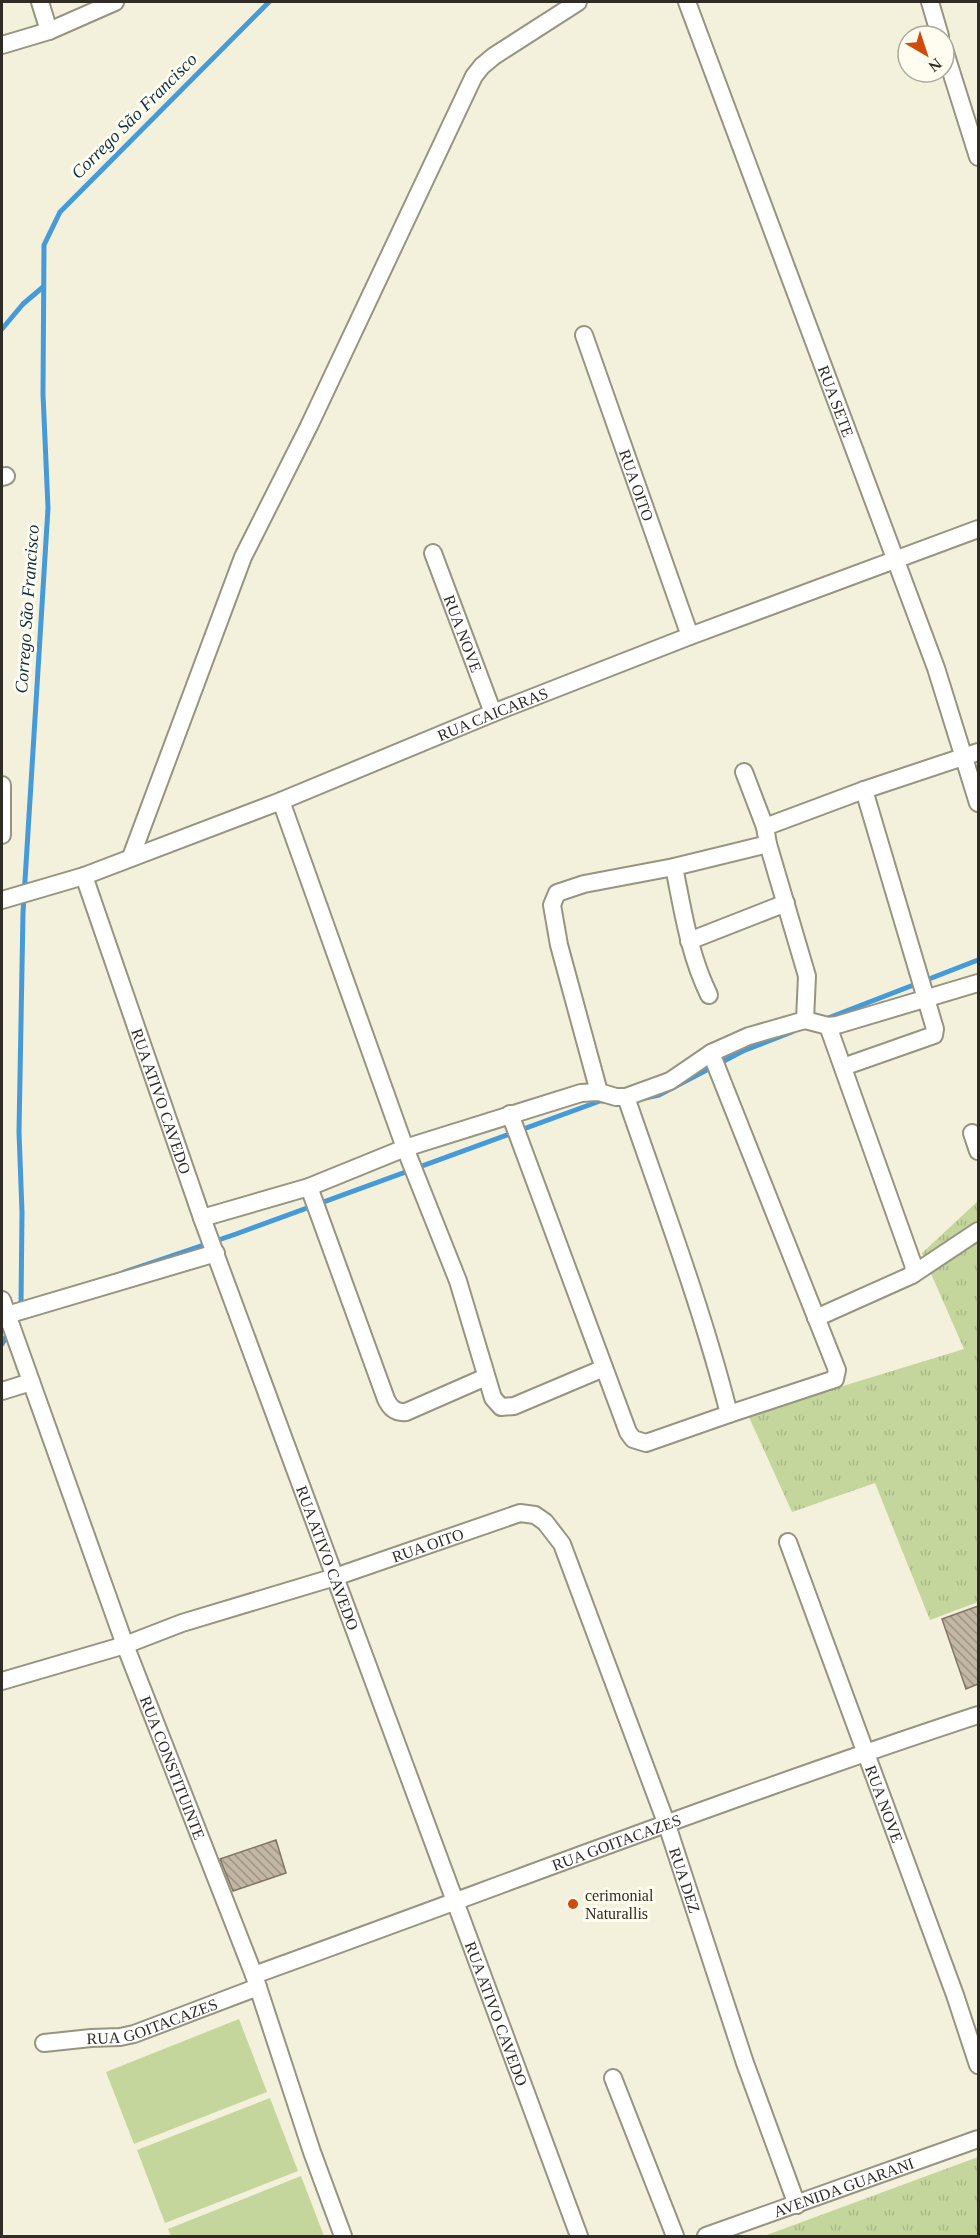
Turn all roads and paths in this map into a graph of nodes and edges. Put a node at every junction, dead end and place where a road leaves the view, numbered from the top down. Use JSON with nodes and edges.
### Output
{"nodes":[{"id":1,"x":40,"y":2,"type":"edge"},
{"id":2,"x":115,"y":2,"type":"edge"},
{"id":3,"x":578,"y":2,"type":"edge"},
{"id":4,"x":687,"y":2,"type":"edge"},
{"id":5,"x":930,"y":2,"type":"edge"},
{"id":6,"x":936,"y":24,"type":"edge"},
{"id":7,"x":49,"y":31,"type":"junction"},
{"id":8,"x":2,"y":45,"type":"edge"},
{"id":9,"x":955,"y":84,"type":"edge"},
{"id":10,"x":978,"y":158,"type":"edge"},
{"id":11,"x":584,"y":335,"type":"dead end"},
{"id":12,"x":978,"y":529,"type":"edge"},
{"id":13,"x":433,"y":553,"type":"dead end"},
{"id":14,"x":895,"y":561,"type":"junction"},
{"id":15,"x":690,"y":636,"type":"junction"},
{"id":16,"x":493,"y":713,"type":"junction"},
{"id":17,"x":971,"y":755,"type":"edge"},
{"id":18,"x":744,"y":772,"type":"dead end"},
{"id":19,"x":2,"y":785,"type":"edge"},
{"id":20,"x":864,"y":790,"type":"junction"},
{"id":21,"x":282,"y":801,"type":"junction"},
{"id":22,"x":978,"y":803,"type":"edge"},
{"id":23,"x":765,"y":827,"type":"junction"},
{"id":24,"x":2,"y":835,"type":"edge"},
{"id":25,"x":768,"y":844,"type":"junction"},
{"id":26,"x":131,"y":857,"type":"junction"},
{"id":27,"x":674,"y":867,"type":"junction"},
{"id":28,"x":84,"y":876,"type":"junction"},
{"id":29,"x":5,"y":899,"type":"edge"},
{"id":30,"x":786,"y":903,"type":"junction"},
{"id":31,"x":689,"y":941,"type":"junction"},
{"id":32,"x":978,"y":983,"type":"edge"},
{"id":33,"x":709,"y":995,"type":"dead end"},
{"id":34,"x":926,"y":999,"type":"junction"},
{"id":35,"x":805,"y":1020,"type":"junction"},
{"id":36,"x":828,"y":1026,"type":"junction"},
{"id":37,"x":711,"y":1053,"type":"junction"},
{"id":38,"x":843,"y":1067,"type":"junction"},
{"id":39,"x":599,"y":1092,"type":"junction"},
{"id":40,"x":626,"y":1097,"type":"junction"},
{"id":41,"x":510,"y":1114,"type":"junction"},
{"id":42,"x":972,"y":1133,"type":"dead end"},
{"id":43,"x":405,"y":1148,"type":"junction"},
{"id":44,"x":978,"y":1150,"type":"edge"},
{"id":45,"x":309,"y":1187,"type":"junction"},
{"id":46,"x":202,"y":1218,"type":"junction"},
{"id":47,"x":978,"y":1231,"type":"edge"},
{"id":48,"x":216,"y":1253,"type":"junction"},
{"id":49,"x":912,"y":1275,"type":"junction"},
{"id":50,"x":12,"y":1311,"type":"edge"},
{"id":51,"x":816,"y":1318,"type":"junction"},
{"id":52,"x":604,"y":1368,"type":"junction"},
{"id":53,"x":486,"y":1377,"type":"junction"},
{"id":54,"x":32,"y":1382,"type":"junction"},
{"id":55,"x":2,"y":1391,"type":"edge"},
{"id":56,"x":729,"y":1414,"type":"junction"},
{"id":57,"x":520,"y":1513,"type":"joint"},
{"id":58,"x":788,"y":1542,"type":"dead end"},
{"id":59,"x":335,"y":1577,"type":"junction"},
{"id":60,"x":124,"y":1645,"type":"junction"},
{"id":61,"x":2,"y":1681,"type":"edge"},
{"id":62,"x":978,"y":1715,"type":"edge"},
{"id":63,"x":865,"y":1752,"type":"junction"},
{"id":64,"x":667,"y":1825,"type":"junction"},
{"id":65,"x":456,"y":1902,"type":"junction"},
{"id":66,"x":256,"y":1981,"type":"junction"},
{"id":67,"x":44,"y":2043,"type":"dead end"},
{"id":68,"x":978,"y":2065,"type":"edge"},
{"id":69,"x":613,"y":2078,"type":"dead end"},
{"id":70,"x":978,"y":2139,"type":"edge"},
{"id":71,"x":797,"y":2205,"type":"junction"},
{"id":72,"x":343,"y":2236,"type":"edge"},
{"id":73,"x":579,"y":2236,"type":"edge"},
{"id":74,"x":675,"y":2236,"type":"edge"},
{"id":75,"x":706,"y":2236,"type":"edge"}],
"edges":[{"from":1,"to":7,"type":"street"},
{"from":2,"to":7,"type":"street"},
{"from":3,"to":26,"type":"street"},
{"from":4,"to":14,"type":"street","name":"RUA SETE"},
{"from":5,"to":6,"type":"street"},
{"from":7,"to":8,"type":"street"},
{"from":9,"to":10,"type":"street"},
{"from":11,"to":15,"type":"street","name":"RUA OITO"},
{"from":12,"to":14,"type":"street","name":"RUA CAICARAS"},
{"from":13,"to":16,"type":"street","name":"RUA NOVE"},
{"from":14,"to":15,"type":"street","name":"RUA CAICARAS"},
{"from":14,"to":17,"type":"street","name":"RUA SETE"},
{"from":15,"to":16,"type":"street","name":"RUA CAICARAS"},
{"from":16,"to":21,"type":"street","name":"RUA CAICARAS"},
{"from":17,"to":20,"type":"street"},
{"from":17,"to":22,"type":"street","name":"RUA SETE"},
{"from":18,"to":23,"type":"street"},
{"from":19,"to":24,"type":"street"},
{"from":20,"to":23,"type":"street"},
{"from":20,"to":34,"type":"street"},
{"from":21,"to":26,"type":"street","name":"RUA CAICARAS"},
{"from":21,"to":43,"type":"street"},
{"from":23,"to":25,"type":"street"},
{"from":25,"to":27,"type":"street"},
{"from":25,"to":30,"type":"street"},
{"from":26,"to":28,"type":"street","name":"RUA CAICARAS"},
{"from":27,"to":31,"type":"street"},
{"from":27,"to":39,"type":"street"},
{"from":28,"to":29,"type":"street","name":"RUA CAICARAS"},
{"from":28,"to":46,"type":"street","name":"RUA ATIVO CAVEDO"},
{"from":30,"to":31,"type":"street"},
{"from":30,"to":35,"type":"street"},
{"from":31,"to":33,"type":"street"},
{"from":32,"to":34,"type":"street"},
{"from":34,"to":36,"type":"street"},
{"from":34,"to":38,"type":"street"},
{"from":35,"to":36,"type":"street"},
{"from":35,"to":37,"type":"street"},
{"from":36,"to":38,"type":"street"},
{"from":37,"to":40,"type":"street"},
{"from":37,"to":51,"type":"street"},
{"from":38,"to":49,"type":"street"},
{"from":39,"to":40,"type":"street"},
{"from":39,"to":41,"type":"street"},
{"from":40,"to":56,"type":"street"},
{"from":41,"to":43,"type":"street"},
{"from":41,"to":52,"type":"street"},
{"from":42,"to":44,"type":"street"},
{"from":43,"to":45,"type":"street"},
{"from":43,"to":53,"type":"street"},
{"from":45,"to":46,"type":"street"},
{"from":45,"to":53,"type":"street"},
{"from":46,"to":48,"type":"street","name":"RUA ATIVO CAVEDO"},
{"from":47,"to":49,"type":"street"},
{"from":48,"to":50,"type":"street"},
{"from":48,"to":59,"type":"street","name":"RUA ATIVO CAVEDO"},
{"from":49,"to":51,"type":"street"},
{"from":50,"to":54,"type":"street","name":"RUA CONSTITUINTE"},
{"from":51,"to":56,"type":"street"},
{"from":52,"to":53,"type":"street"},
{"from":52,"to":56,"type":"street"},
{"from":54,"to":55,"type":"street"},
{"from":54,"to":60,"type":"street","name":"RUA CONSTITUINTE"},
{"from":57,"to":59,"type":"street","name":"RUA OITO"},
{"from":57,"to":64,"type":"street","name":"RUA DEZ"},
{"from":58,"to":63,"type":"street","name":"RUA NOVE"},
{"from":59,"to":60,"type":"street","name":"RUA OITO"},
{"from":59,"to":65,"type":"street","name":"RUA ATIVO CAVEDO"},
{"from":60,"to":61,"type":"street","name":"RUA OITO"},
{"from":60,"to":66,"type":"street","name":"RUA CONSTITUINTE"},
{"from":62,"to":63,"type":"street","name":"RUA GOITACAZES"},
{"from":63,"to":64,"type":"street","name":"RUA GOITACAZES"},
{"from":63,"to":68,"type":"street","name":"RUA NOVE"},
{"from":64,"to":65,"type":"street","name":"RUA GOITACAZES"},
{"from":64,"to":71,"type":"street","name":"RUA DEZ"},
{"from":65,"to":66,"type":"street","name":"RUA GOITACAZES"},
{"from":65,"to":73,"type":"street","name":"RUA ATIVO CAVEDO"},
{"from":66,"to":67,"type":"street","name":"RUA GOITACAZES"},
{"from":66,"to":72,"type":"street","name":"RUA CONSTITUINTE"},
{"from":69,"to":74,"type":"street"},
{"from":70,"to":71,"type":"street","name":"AVENIDA GUARANI"},
{"from":71,"to":75,"type":"street","name":"AVENIDA GUARANI"}]}
